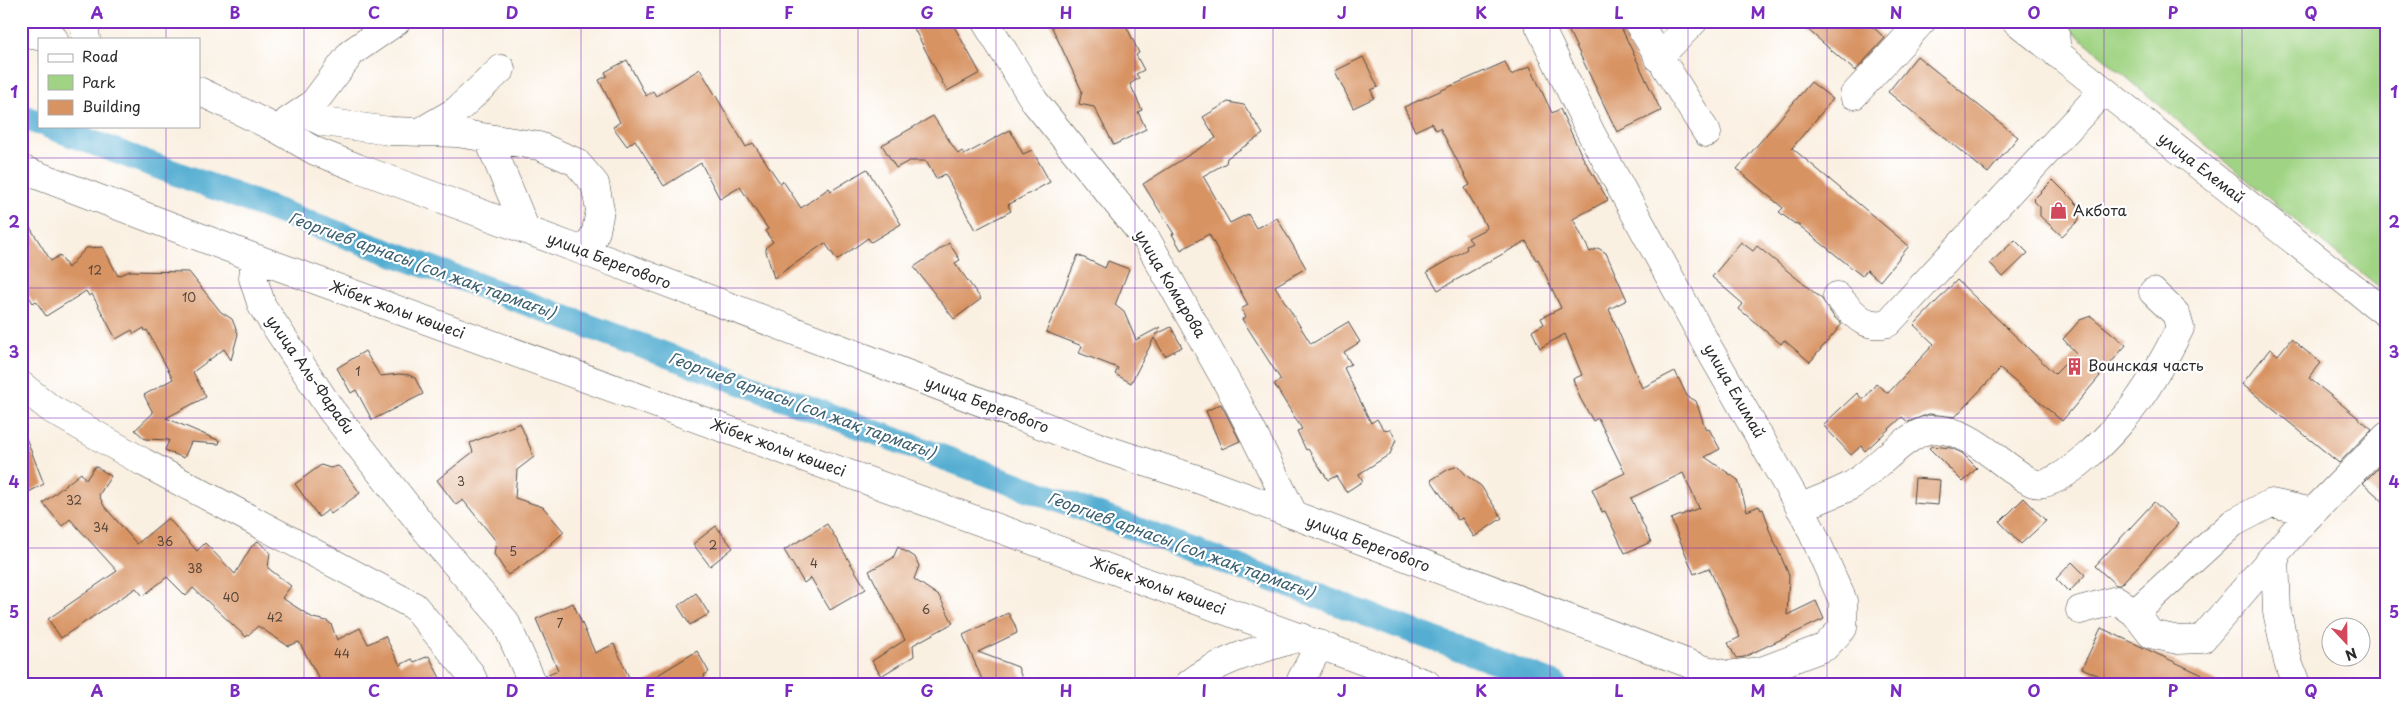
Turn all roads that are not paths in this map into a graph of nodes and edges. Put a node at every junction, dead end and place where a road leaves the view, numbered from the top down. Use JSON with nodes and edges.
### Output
{"nodes":[{"id":1,"x":84,"y":21,"type":"edge"},
{"id":2,"x":398,"y":21,"type":"edge"},
{"id":3,"x":985,"y":21,"type":"edge"},
{"id":4,"x":1538,"y":21,"type":"edge"},
{"id":5,"x":1637,"y":21,"type":"edge"},
{"id":6,"x":1694,"y":21,"type":"edge"},
{"id":7,"x":1922,"y":21,"type":"edge"},
{"id":8,"x":2016,"y":21,"type":"edge"},
{"id":9,"x":2054,"y":21,"type":"edge"},
{"id":10,"x":21,"y":33,"type":"edge"},
{"id":11,"x":48,"y":38,"type":"edge"},
{"id":12,"x":86,"y":38,"type":"edge"},
{"id":13,"x":2058,"y":54,"type":"junction"},
{"id":14,"x":1658,"y":58,"type":"junction"},
{"id":15,"x":501,"y":69,"type":"dead end"},
{"id":16,"x":200,"y":91,"type":"edge"},
{"id":17,"x":2104,"y":91,"type":"junction"},
{"id":18,"x":1854,"y":95,"type":"dead end"},
{"id":19,"x":302,"y":112,"type":"junction"},
{"id":20,"x":277,"y":129,"type":"junction"},
{"id":21,"x":420,"y":132,"type":"junction"},
{"id":22,"x":1708,"y":133,"type":"dead end"},
{"id":23,"x":488,"y":138,"type":"junction"},
{"id":24,"x":21,"y":169,"type":"edge"},
{"id":25,"x":526,"y":230,"type":"junction"},
{"id":26,"x":586,"y":252,"type":"junction"},
{"id":27,"x":255,"y":258,"type":"junction"},
{"id":28,"x":2153,"y":292,"type":"dead end"},
{"id":29,"x":1837,"y":296,"type":"dead end"},
{"id":30,"x":2387,"y":314,"type":"edge"},
{"id":31,"x":21,"y":385,"type":"edge"},
{"id":32,"x":2387,"y":436,"type":"edge"},
{"id":33,"x":1800,"y":508,"type":"junction"},
{"id":34,"x":2313,"y":512,"type":"junction"},
{"id":35,"x":1294,"y":515,"type":"junction"},
{"id":36,"x":2275,"y":555,"type":"junction"},
{"id":37,"x":2080,"y":610,"type":"dead end"},
{"id":38,"x":2135,"y":613,"type":"junction"},
{"id":39,"x":1310,"y":641,"type":"junction"},
{"id":40,"x":1703,"y":669,"type":"joint"},
{"id":41,"x":475,"y":684,"type":"edge"},
{"id":42,"x":533,"y":684,"type":"edge"},
{"id":43,"x":1189,"y":684,"type":"edge"},
{"id":44,"x":1302,"y":684,"type":"edge"},
{"id":45,"x":1427,"y":684,"type":"edge"},
{"id":46,"x":2296,"y":684,"type":"edge"}],
"edges":[{"from":1,"to":12,"type":"street"},
{"from":2,"to":19,"type":"street"},
{"from":3,"to":35,"type":"street","name":"улица Комарова"},
{"from":4,"to":33,"type":"street","name":"улица Елимай"},
{"from":5,"to":14,"type":"street"},
{"from":6,"to":14,"type":"street"},
{"from":7,"to":18,"type":"street"},
{"from":8,"to":13,"type":"street","name":"улица Елемай"},
{"from":9,"to":13,"type":"street"},
{"from":10,"to":11,"type":"street"},
{"from":13,"to":17,"type":"street","name":"улица Елемай"},
{"from":14,"to":22,"type":"street"},
{"from":15,"to":21,"type":"street"},
{"from":16,"to":20,"type":"street","name":"улица Берегового"},
{"from":17,"to":29,"type":"street"},
{"from":17,"to":30,"type":"street","name":"улица Елемай"},
{"from":19,"to":20,"type":"street"},
{"from":19,"to":21,"type":"street"},
{"from":20,"to":25,"type":"street","name":"улица Берегового"},
{"from":21,"to":23,"type":"street"},
{"from":23,"to":25,"type":"street"},
{"from":23,"to":26,"type":"street"},
{"from":24,"to":27,"type":"street"},
{"from":25,"to":26,"type":"street","name":"улица Берегового"},
{"from":26,"to":35,"type":"street","name":"улица Берегового"},
{"from":27,"to":39,"type":"street","name":"Жібек жолы көшесі"},
{"from":27,"to":42,"type":"street","name":"улица Аль-Фараби"},
{"from":28,"to":33,"type":"street"},
{"from":31,"to":41,"type":"street"},
{"from":32,"to":34,"type":"street"},
{"from":33,"to":40,"type":"street","name":"улица Елимай"},
{"from":34,"to":36,"type":"street"},
{"from":34,"to":38,"type":"street"},
{"from":35,"to":40,"type":"street","name":"улица Берегового"},
{"from":36,"to":38,"type":"street"},
{"from":36,"to":46,"type":"street"},
{"from":37,"to":38,"type":"street"},
{"from":39,"to":43,"type":"street"},
{"from":39,"to":44,"type":"street"},
{"from":39,"to":45,"type":"street","name":"Жібек жолы көшесі"}]}
